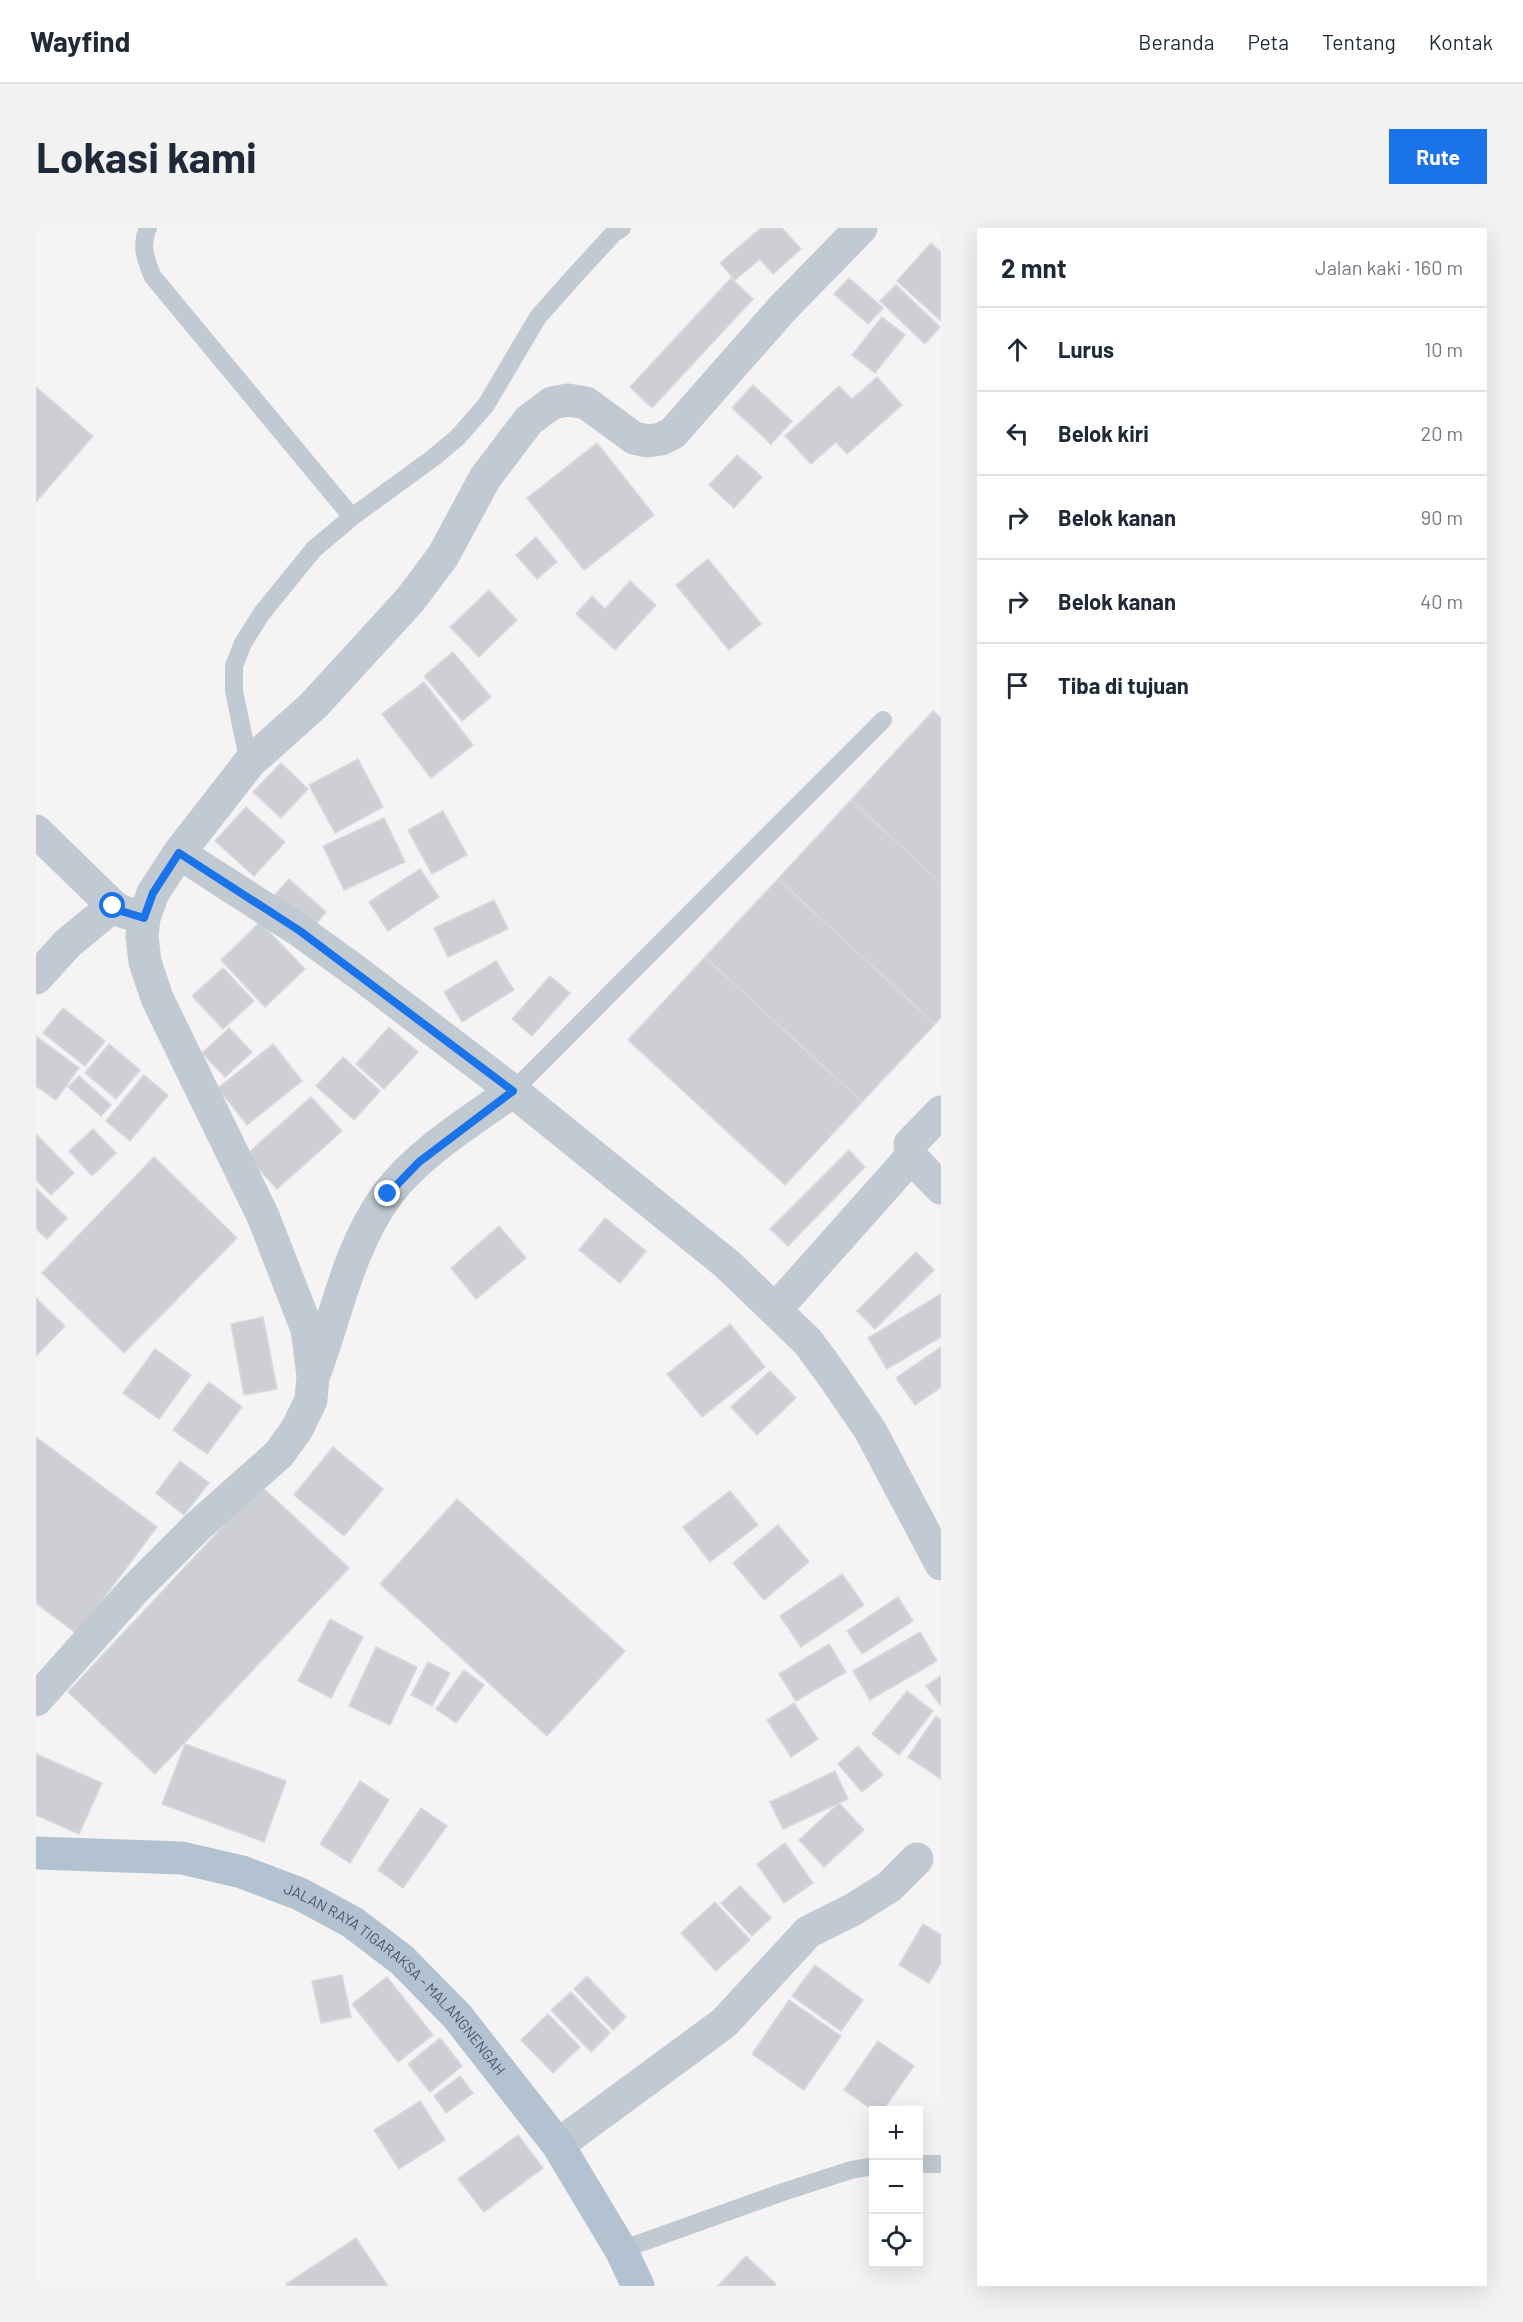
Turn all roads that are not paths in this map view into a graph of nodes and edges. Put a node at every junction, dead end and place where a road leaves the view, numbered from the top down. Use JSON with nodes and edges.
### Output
{"nodes":[{"id":1,"x":148,"y":228,"type":"edge"},
{"id":2,"x":622,"y":228,"type":"edge"},
{"id":3,"x":861,"y":228,"type":"edge"},
{"id":4,"x":352,"y":517,"type":"junction"},
{"id":5,"x":883,"y":720,"type":"dead end"},
{"id":6,"x":249,"y":763,"type":"junction"},
{"id":7,"x":36,"y":831,"type":"edge"},
{"id":8,"x":179,"y":853,"type":"junction"},
{"id":9,"x":113,"y":906,"type":"junction"},
{"id":10,"x":144,"y":918,"type":"junction"},
{"id":11,"x":36,"y":978,"type":"edge"},
{"id":12,"x":513,"y":1091,"type":"junction"},
{"id":13,"x":941,"y":1112,"type":"edge"},
{"id":14,"x":911,"y":1157,"type":"junction"},
{"id":15,"x":941,"y":1188,"type":"edge"},
{"id":16,"x":775,"y":1310,"type":"junction"},
{"id":17,"x":313,"y":1376,"type":"junction"},
{"id":18,"x":941,"y":1564,"type":"edge"},
{"id":19,"x":36,"y":1700,"type":"edge"},
{"id":20,"x":36,"y":1853,"type":"edge"},
{"id":21,"x":917,"y":1859,"type":"dead end"},
{"id":22,"x":558,"y":2145,"type":"junction"},
{"id":23,"x":923,"y":2164,"type":"edge"},
{"id":24,"x":941,"y":2164,"type":"edge"},
{"id":25,"x":869,"y":2167,"type":"edge"},
{"id":26,"x":621,"y":2250,"type":"junction"},
{"id":27,"x":638,"y":2286,"type":"edge"}],
"edges":[{"from":1,"to":4,"type":"lane"},
{"from":2,"to":4,"type":"lane"},
{"from":3,"to":6,"type":"street"},
{"from":4,"to":6,"type":"lane"},
{"from":5,"to":12,"type":"lane"},
{"from":6,"to":8,"type":"street"},
{"from":7,"to":9,"type":"street"},
{"from":8,"to":10,"type":"street"},
{"from":8,"to":12,"type":"street"},
{"from":9,"to":10,"type":"street"},
{"from":9,"to":11,"type":"street"},
{"from":10,"to":17,"type":"street"},
{"from":12,"to":16,"type":"street"},
{"from":12,"to":17,"type":"street"},
{"from":13,"to":14,"type":"street"},
{"from":14,"to":15,"type":"street"},
{"from":14,"to":16,"type":"street"},
{"from":16,"to":18,"type":"street"},
{"from":17,"to":19,"type":"street"},
{"from":20,"to":22,"type":"main road","name":"JALAN RAYA TIGARAKSA - MALANGNENGAH"},
{"from":21,"to":22,"type":"street"},
{"from":22,"to":26,"type":"main road","name":"JALAN RAYA TIGARAKSA - MALANGNENGAH"},
{"from":23,"to":24,"type":"lane"},
{"from":25,"to":26,"type":"lane"},
{"from":26,"to":27,"type":"main road","name":"JALAN RAYA TIGARAKSA - MALANGNENGAH"}]}
